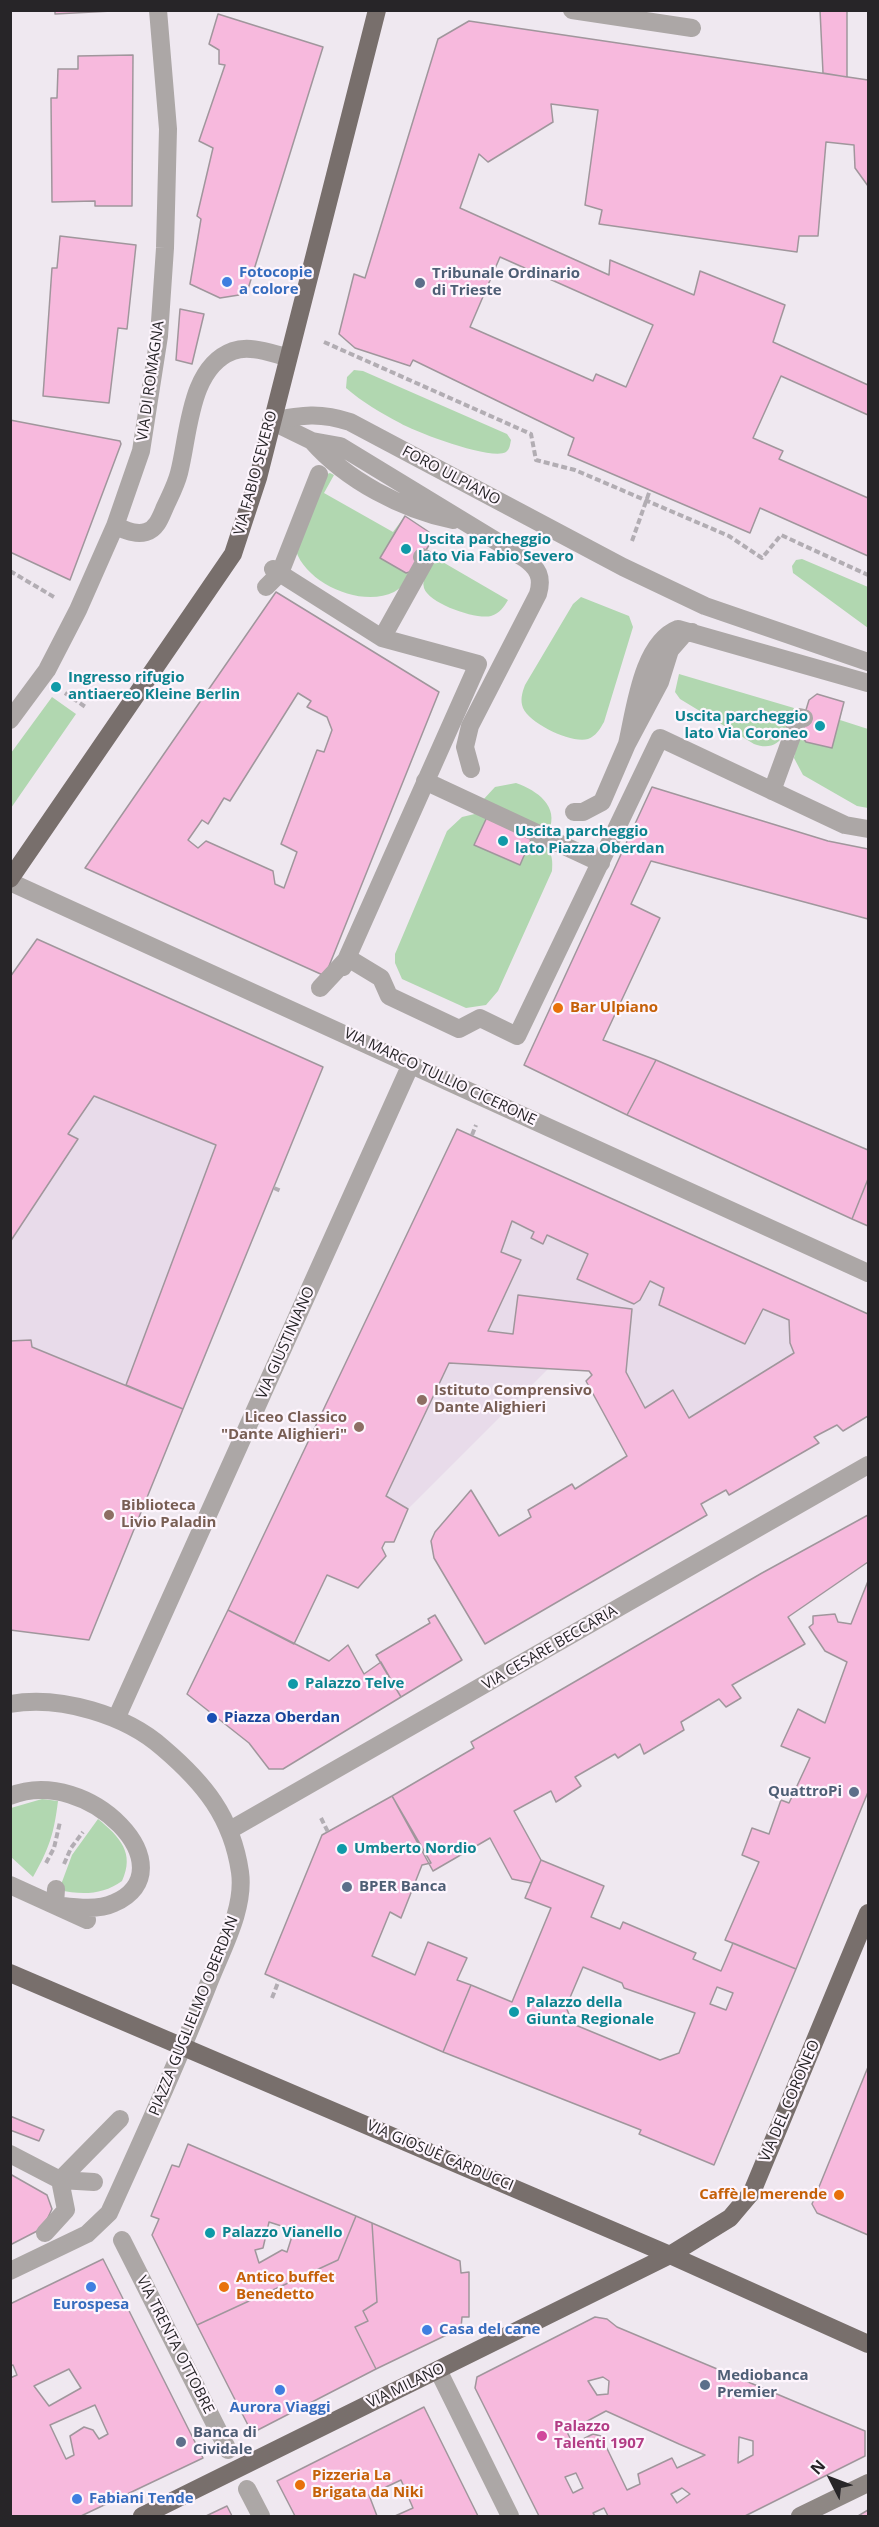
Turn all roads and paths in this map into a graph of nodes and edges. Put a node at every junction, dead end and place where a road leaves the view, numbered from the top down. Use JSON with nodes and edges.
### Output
{"nodes":[{"id":1,"x":158,"y":10,"type":"edge"},
{"id":2,"x":377,"y":10,"type":"edge"},
{"id":3,"x":572,"y":10,"type":"edge"},
{"id":4,"x":692,"y":28,"type":"dead end"},
{"id":5,"x":324,"y":342,"type":"dead end"},
{"id":6,"x":287,"y":357,"type":"junction"},
{"id":7,"x":271,"y":421,"type":"junction"},
{"id":8,"x":319,"y":474,"type":"dead end"},
{"id":9,"x":650,"y":490,"type":"dead end"},
{"id":10,"x":646,"y":501,"type":"junction"},
{"id":11,"x":115,"y":526,"type":"junction"},
{"id":12,"x":422,"y":557,"type":"dead end"},
{"id":13,"x":623,"y":567,"type":"junction"},
{"id":14,"x":10,"y":571,"type":"edge"},
{"id":15,"x":277,"y":571,"type":"junction"},
{"id":16,"x":868,"y":575,"type":"edge"},
{"id":17,"x":266,"y":587,"type":"dead end"},
{"id":18,"x":56,"y":598,"type":"dead end"},
{"id":19,"x":382,"y":638,"type":"junction"},
{"id":20,"x":868,"y":663,"type":"edge"},
{"id":21,"x":868,"y":683,"type":"edge"},
{"id":22,"x":56,"y":687,"type":"dead end"},
{"id":23,"x":87,"y":708,"type":"dead end"},
{"id":24,"x":804,"y":718,"type":"dead end"},
{"id":25,"x":10,"y":720,"type":"edge"},
{"id":26,"x":471,"y":769,"type":"dead end"},
{"id":27,"x":425,"y":781,"type":"junction"},
{"id":28,"x":772,"y":791,"type":"junction"},
{"id":29,"x":574,"y":812,"type":"dead end"},
{"id":30,"x":868,"y":829,"type":"edge"},
{"id":31,"x":601,"y":863,"type":"junction"},
{"id":32,"x":10,"y":880,"type":"edge"},
{"id":33,"x":348,"y":958,"type":"junction"},
{"id":34,"x":325,"y":991,"type":"dead end"},
{"id":35,"x":411,"y":1064,"type":"junction"},
{"id":36,"x":274,"y":1188,"type":"dead end"},
{"id":37,"x":281,"y":1191,"type":"dead end"},
{"id":38,"x":868,"y":1274,"type":"edge"},
{"id":39,"x":868,"y":1465,"type":"edge"},
{"id":40,"x":10,"y":1704,"type":"edge"},
{"id":41,"x":116,"y":1719,"type":"junction"},
{"id":42,"x":10,"y":1796,"type":"edge"},
{"id":43,"x":64,"y":1798,"type":"junction"},
{"id":44,"x":99,"y":1813,"type":"junction"},
{"id":45,"x":321,"y":1818,"type":"dead end"},
{"id":46,"x":230,"y":1830,"type":"junction"},
{"id":47,"x":328,"y":1832,"type":"dead end"},
{"id":48,"x":10,"y":1878,"type":"edge"},
{"id":49,"x":10,"y":1885,"type":"edge"},
{"id":50,"x":32,"y":1886,"type":"junction"},
{"id":51,"x":55,"y":1897,"type":"junction"},
{"id":52,"x":868,"y":1913,"type":"edge"},
{"id":53,"x":87,"y":1920,"type":"dead end"},
{"id":54,"x":10,"y":1973,"type":"edge"},
{"id":55,"x":279,"y":1980,"type":"dead end"},
{"id":56,"x":272,"y":1998,"type":"dead end"},
{"id":57,"x":183,"y":2047,"type":"junction"},
{"id":58,"x":120,"y":2119,"type":"dead end"},
{"id":59,"x":10,"y":2154,"type":"edge"},
{"id":60,"x":60,"y":2180,"type":"junction"},
{"id":61,"x":94,"y":2182,"type":"dead end"},
{"id":62,"x":45,"y":2233,"type":"dead end"},
{"id":63,"x":122,"y":2240,"type":"dead end"},
{"id":64,"x":670,"y":2255,"type":"junction"},
{"id":65,"x":10,"y":2271,"type":"edge"},
{"id":66,"x":868,"y":2343,"type":"edge"},
{"id":67,"x":438,"y":2370,"type":"junction"},
{"id":68,"x":228,"y":2450,"type":"dead end"},
{"id":69,"x":868,"y":2483,"type":"edge"},
{"id":70,"x":247,"y":2489,"type":"dead end"},
{"id":71,"x":142,"y":2517,"type":"edge"},
{"id":72,"x":261,"y":2517,"type":"edge"},
{"id":73,"x":510,"y":2517,"type":"edge"},
{"id":74,"x":800,"y":2517,"type":"edge"}],
"edges":[{"from":1,"to":11,"type":"street","name":"VIA DI ROMAGNA"},
{"from":2,"to":6,"type":"main road","name":"VIA FABIO SEVERO"},
{"from":3,"to":4,"type":"street"},
{"from":5,"to":10,"type":"path"},
{"from":6,"to":7,"type":"main road","name":"VIA FABIO SEVERO"},
{"from":6,"to":11,"type":"street"},
{"from":7,"to":13,"type":"street","name":"FORO ULPIANO"},
{"from":7,"to":26,"type":"street"},
{"from":7,"to":32,"type":"main road","name":"VIA FABIO SEVERO"},
{"from":8,"to":15,"type":"street"},
{"from":9,"to":10,"type":"path"},
{"from":10,"to":13,"type":"path"},
{"from":10,"to":16,"type":"path"},
{"from":11,"to":25,"type":"street","name":"VIA DI ROMAGNA"},
{"from":12,"to":19,"type":"street"},
{"from":13,"to":20,"type":"street","name":"FORO ULPIANO"},
{"from":14,"to":18,"type":"path"},
{"from":15,"to":17,"type":"street"},
{"from":15,"to":19,"type":"street"},
{"from":19,"to":27,"type":"street"},
{"from":21,"to":29,"type":"street"},
{"from":22,"to":23,"type":"path"},
{"from":24,"to":28,"type":"street"},
{"from":27,"to":31,"type":"street"},
{"from":27,"to":33,"type":"street"},
{"from":28,"to":30,"type":"street"},
{"from":28,"to":31,"type":"street"},
{"from":31,"to":33,"type":"street"},
{"from":32,"to":35,"type":"street","name":"VIA MARCO TULLIO CICERONE"},
{"from":33,"to":34,"type":"street"},
{"from":35,"to":38,"type":"street","name":"VIA MARCO TULLIO CICERONE"},
{"from":35,"to":41,"type":"street","name":"VIA GIUSTINIANO"},
{"from":36,"to":37,"type":"path"},
{"from":39,"to":46,"type":"street","name":"VIA CESARE BECCARIA"},
{"from":40,"to":41,"type":"street","name":"PIAZZA GUGLIELMO OBERDAN"},
{"from":41,"to":46,"type":"street","name":"PIAZZA GUGLIELMO OBERDAN"},
{"from":42,"to":43,"type":"street"},
{"from":43,"to":44,"type":"street"},
{"from":43,"to":50,"type":"path"},
{"from":44,"to":51,"type":"path"},
{"from":44,"to":51,"type":"street"},
{"from":45,"to":47,"type":"path"},
{"from":46,"to":57,"type":"street","name":"PIAZZA GUGLIELMO OBERDAN"},
{"from":48,"to":50,"type":"street"},
{"from":49,"to":50,"type":"street"},
{"from":50,"to":51,"type":"street"},
{"from":51,"to":53,"type":"street"},
{"from":52,"to":64,"type":"main road","name":"VIA DEL CORONEO"},
{"from":54,"to":57,"type":"main road","name":"VIA GIOSUÈ CARDUCCI"},
{"from":55,"to":56,"type":"path"},
{"from":57,"to":64,"type":"main road","name":"VIA GIOSUÈ CARDUCCI"},
{"from":57,"to":65,"type":"street","name":"PIAZZA GUGLIELMO OBERDAN"},
{"from":58,"to":60,"type":"street"},
{"from":59,"to":60,"type":"street"},
{"from":60,"to":61,"type":"street"},
{"from":60,"to":62,"type":"street"},
{"from":63,"to":68,"type":"street","name":"VIA TRENTA OTTOBRE"},
{"from":64,"to":66,"type":"main road","name":"VIA GIOSUÈ CARDUCCI"},
{"from":64,"to":67,"type":"main road","name":"VIA MILANO"},
{"from":67,"to":71,"type":"main road","name":"VIA MILANO"},
{"from":67,"to":73,"type":"street"},
{"from":69,"to":74,"type":"main road"},
{"from":70,"to":72,"type":"street"}]}
